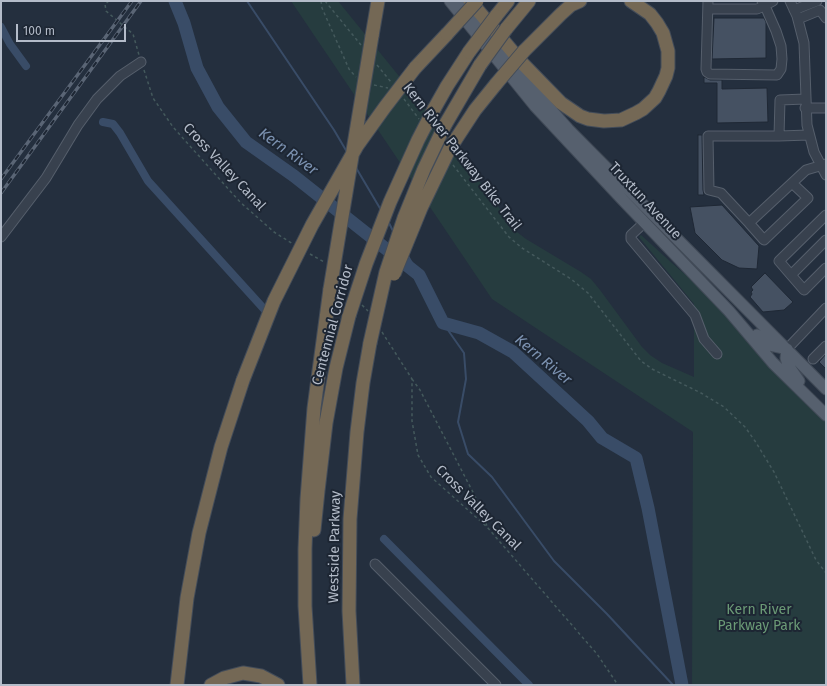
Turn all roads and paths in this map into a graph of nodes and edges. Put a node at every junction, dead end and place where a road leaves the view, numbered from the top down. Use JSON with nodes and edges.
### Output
{"nodes":[{"id":1,"x":109,"y":1,"type":"edge"},
{"id":2,"x":321,"y":1,"type":"edge"},
{"id":3,"x":325,"y":1,"type":"edge"},
{"id":4,"x":378,"y":1,"type":"edge"},
{"id":5,"x":450,"y":1,"type":"edge"},
{"id":6,"x":462,"y":1,"type":"edge"},
{"id":7,"x":470,"y":1,"type":"edge"},
{"id":8,"x":477,"y":1,"type":"edge"},
{"id":9,"x":508,"y":1,"type":"edge"},
{"id":10,"x":529,"y":1,"type":"edge"},
{"id":11,"x":580,"y":1,"type":"edge"},
{"id":12,"x":631,"y":1,"type":"edge"},
{"id":13,"x":790,"y":1,"type":"edge"},
{"id":14,"x":817,"y":1,"type":"edge"},
{"id":15,"x":767,"y":3,"type":"edge"},
{"id":16,"x":708,"y":5,"type":"edge"},
{"id":17,"x":823,"y":14,"type":"edge"},
{"id":18,"x":796,"y":15,"type":"junction"},
{"id":19,"x":360,"y":44,"type":"dead end"},
{"id":20,"x":141,"y":62,"type":"junction"},
{"id":21,"x":376,"y":63,"type":"dead end"},
{"id":22,"x":361,"y":80,"type":"dead end"},
{"id":23,"x":391,"y":82,"type":"dead end"},
{"id":24,"x":368,"y":83,"type":"dead end"},
{"id":25,"x":390,"y":88,"type":"dead end"},
{"id":26,"x":400,"y":94,"type":"dead end"},
{"id":27,"x":805,"y":104,"type":"junction"},
{"id":28,"x":826,"y":108,"type":"edge"},
{"id":29,"x":419,"y":119,"type":"dead end"},
{"id":30,"x":809,"y":135,"type":"junction"},
{"id":31,"x":779,"y":136,"type":"junction"},
{"id":32,"x":451,"y":162,"type":"dead end"},
{"id":33,"x":823,"y":165,"type":"edge"},
{"id":34,"x":826,"y":175,"type":"edge"},
{"id":35,"x":792,"y":182,"type":"junction"},
{"id":36,"x":826,"y":215,"type":"edge"},
{"id":37,"x":644,"y":223,"type":"junction"},
{"id":38,"x":749,"y":223,"type":"junction"},
{"id":39,"x":1,"y":237,"type":"edge"},
{"id":40,"x":826,"y":240,"type":"edge"},
{"id":41,"x":299,"y":247,"type":"dead end"},
{"id":42,"x":305,"y":251,"type":"dead end"},
{"id":43,"x":700,"y":260,"type":"junction"},
{"id":44,"x":324,"y":262,"type":"dead end"},
{"id":45,"x":826,"y":268,"type":"edge"},
{"id":46,"x":791,"y":275,"type":"junction"},
{"id":47,"x":340,"y":280,"type":"dead end"},
{"id":48,"x":351,"y":292,"type":"dead end"},
{"id":49,"x":361,"y":303,"type":"dead end"},
{"id":50,"x":729,"y":311,"type":"junction"},
{"id":51,"x":824,"y":314,"type":"edge"},
{"id":52,"x":372,"y":315,"type":"dead end"},
{"id":53,"x":380,"y":328,"type":"dead end"},
{"id":54,"x":371,"y":345,"type":"junction"},
{"id":55,"x":826,"y":346,"type":"edge"},
{"id":56,"x":786,"y":350,"type":"junction"},
{"id":57,"x":717,"y":354,"type":"dead end"},
{"id":58,"x":813,"y":359,"type":"dead end"},
{"id":59,"x":412,"y":379,"type":"junction"},
{"id":60,"x":826,"y":389,"type":"edge"},
{"id":61,"x":811,"y":399,"type":"junction"},
{"id":62,"x":826,"y":415,"type":"edge"},
{"id":63,"x":487,"y":527,"type":"junction"},
{"id":64,"x":375,"y":564,"type":"dead end"},
{"id":65,"x":826,"y":573,"type":"edge"},
{"id":66,"x":310,"y":670,"type":"junction"},
{"id":67,"x":177,"y":685,"type":"edge"},
{"id":68,"x":211,"y":685,"type":"edge"},
{"id":69,"x":278,"y":685,"type":"edge"},
{"id":70,"x":310,"y":685,"type":"edge"},
{"id":71,"x":354,"y":685,"type":"edge"},
{"id":72,"x":496,"y":685,"type":"edge"},
{"id":73,"x":618,"y":685,"type":"edge"}],
"edges":[{"from":1,"to":20,"type":"path","name":"Cross Valley Canal"},
{"from":2,"to":22,"type":"path"},
{"from":3,"to":19,"type":"path"},
{"from":4,"to":66,"type":"highway","bridge":true},
{"from":5,"to":37,"type":"main road","name":"Truxtun Avenue"},
{"from":6,"to":43,"type":"main road","name":"Truxtun Avenue"},
{"from":7,"to":12,"type":"highway"},
{"from":8,"to":67,"type":"highway","bridge":true},
{"from":9,"to":66,"type":"highway","name":"Centennial Corridor","bridge":true},
{"from":10,"to":54,"type":"highway","bridge":true},
{"from":11,"to":54,"type":"highway","bridge":true},
{"from":13,"to":18,"type":"street"},
{"from":14,"to":17,"type":"street"},
{"from":14,"to":18,"type":"street"},
{"from":15,"to":16,"type":"street"},
{"from":15,"to":16,"type":"street"},
{"from":17,"to":18,"type":"street"},
{"from":18,"to":27,"type":"street"},
{"from":20,"to":39,"type":"street"},
{"from":20,"to":41,"type":"path","name":"Cross Valley Canal"},
{"from":21,"to":23,"type":"path","name":"Kern River Parkway Bike Trail"},
{"from":24,"to":25,"type":"path"},
{"from":26,"to":29,"type":"path","name":"Kern River Parkway Bike Trail"},
{"from":27,"to":28,"type":"street"},
{"from":27,"to":30,"type":"street"},
{"from":27,"to":31,"type":"street"},
{"from":30,"to":31,"type":"street"},
{"from":30,"to":33,"type":"street"},
{"from":31,"to":38,"type":"street"},
{"from":32,"to":65,"type":"path","name":"Kern River Parkway Bike Trail"},
{"from":33,"to":34,"type":"street"},
{"from":33,"to":35,"type":"street"},
{"from":35,"to":38,"type":"street"},
{"from":35,"to":38,"type":"street"},
{"from":36,"to":46,"type":"street"},
{"from":37,"to":43,"type":"main road"},
{"from":37,"to":50,"type":"main road","name":"Truxtun Avenue"},
{"from":37,"to":57,"type":"street"},
{"from":40,"to":46,"type":"street"},
{"from":42,"to":44,"type":"path"},
{"from":43,"to":56,"type":"main road","name":"Truxtun Avenue"},
{"from":45,"to":46,"type":"street"},
{"from":47,"to":48,"type":"path"},
{"from":49,"to":52,"type":"path"},
{"from":50,"to":56,"type":"main road"},
{"from":50,"to":61,"type":"main road","name":"Truxtun Avenue"},
{"from":51,"to":56,"type":"street"},
{"from":53,"to":59,"type":"path"},
{"from":54,"to":71,"type":"highway","name":"Westside Parkway"},
{"from":55,"to":58,"type":"street"},
{"from":56,"to":60,"type":"main road","name":"Truxtun Avenue"},
{"from":56,"to":61,"type":"main road"},
{"from":59,"to":63,"type":"path"},
{"from":59,"to":63,"type":"path","name":"Cross Valley Canal"},
{"from":61,"to":62,"type":"main road","name":"Truxtun Avenue"},
{"from":63,"to":73,"type":"path","name":"Cross Valley Canal"},
{"from":64,"to":72,"type":"street"},
{"from":66,"to":70,"type":"highway"},
{"from":68,"to":69,"type":"highway"}]}
